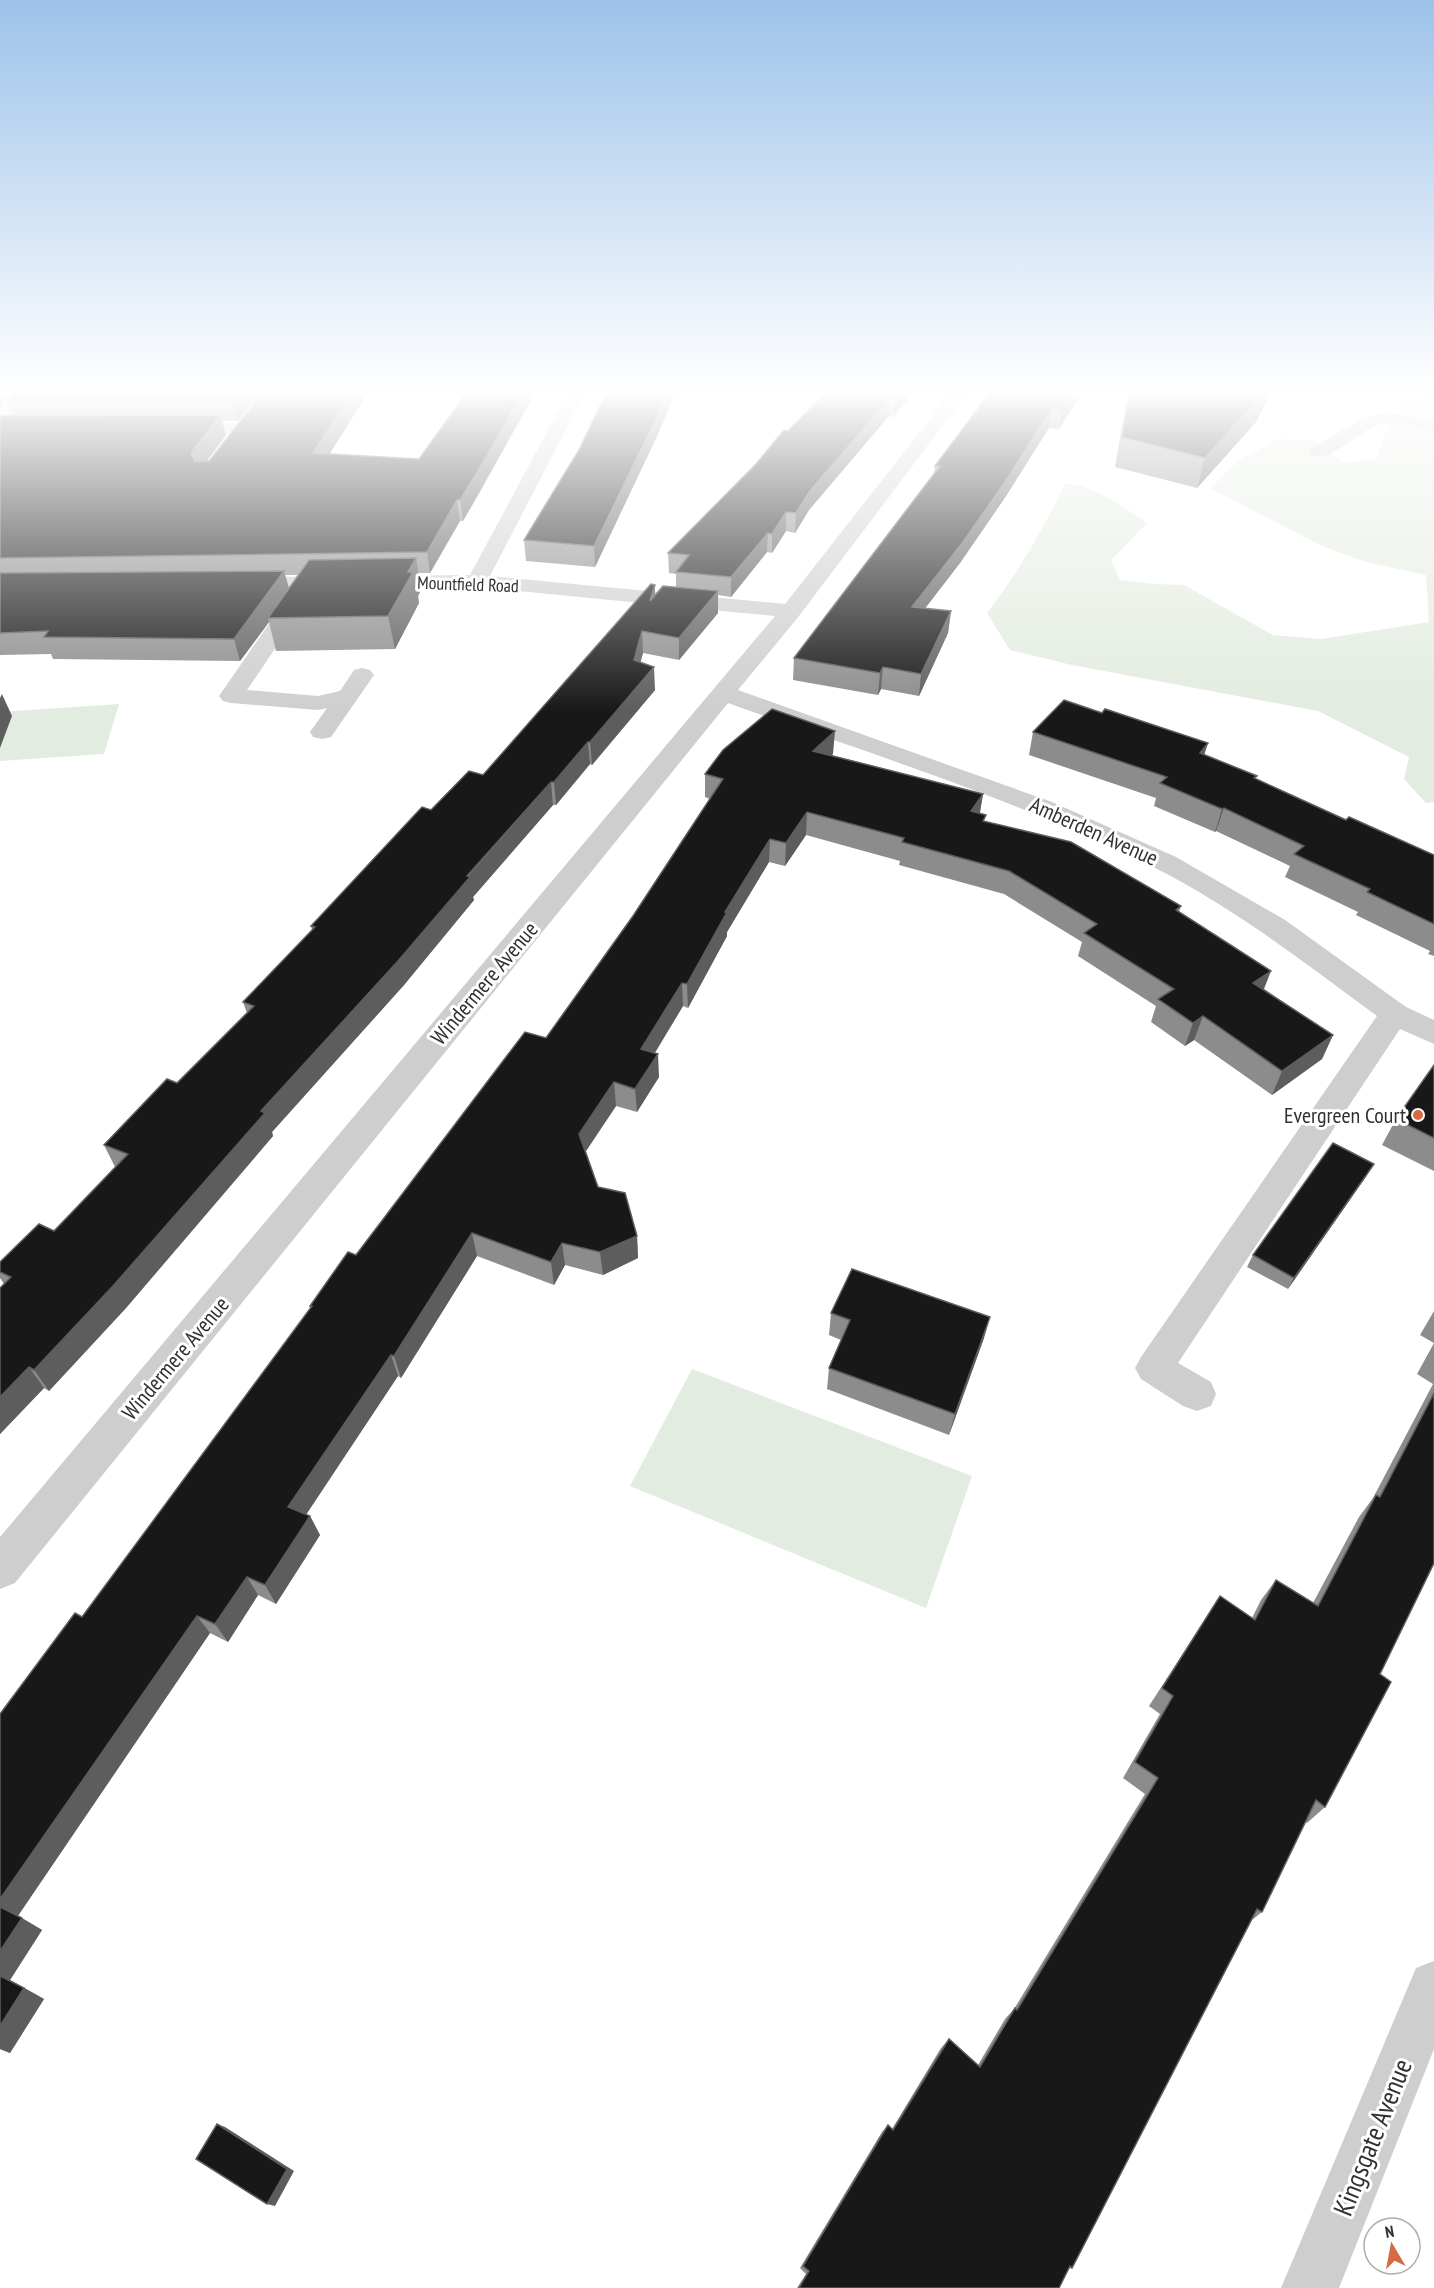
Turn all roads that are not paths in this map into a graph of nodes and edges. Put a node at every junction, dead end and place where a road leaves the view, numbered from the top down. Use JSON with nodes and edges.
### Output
{"nodes":[{"id":1,"x":521,"y":498,"type":"edge"},
{"id":2,"x":879,"y":498,"type":"edge"},
{"id":3,"x":477,"y":581,"type":"junction"},
{"id":4,"x":309,"y":582,"type":"junction"},
{"id":5,"x":225,"y":584,"type":"edge"},
{"id":6,"x":791,"y":610,"type":"junction"},
{"id":7,"x":362,"y":675,"type":"dead end"},
{"id":8,"x":723,"y":693,"type":"junction"},
{"id":9,"x":348,"y":696,"type":"junction"},
{"id":10,"x":322,"y":732,"type":"dead end"},
{"id":11,"x":1395,"y":1014,"type":"junction"},
{"id":12,"x":1434,"y":1033,"type":"edge"},
{"id":13,"x":1197,"y":1394,"type":"dead end"},
{"id":14,"x":0,"y":1569,"type":"edge"},
{"id":15,"x":1434,"y":1986,"type":"edge"},
{"id":16,"x":1310,"y":2288,"type":"edge"}],
"edges":[{"from":1,"to":3,"type":"street"},
{"from":2,"to":6,"type":"street","name":"Windermere Avenue"},
{"from":3,"to":4,"type":"street","name":"Mountfield Road"},
{"from":3,"to":6,"type":"street","name":"Mountfield Road"},
{"from":4,"to":5,"type":"street","name":"Mountfield Road"},
{"from":4,"to":9,"type":"street"},
{"from":6,"to":8,"type":"street","name":"Windermere Avenue"},
{"from":7,"to":9,"type":"street"},
{"from":8,"to":11,"type":"street","name":"Amberden Avenue"},
{"from":8,"to":14,"type":"street","name":"Windermere Avenue"},
{"from":9,"to":10,"type":"street"},
{"from":11,"to":12,"type":"street","name":"Amberden Avenue"},
{"from":11,"to":13,"type":"street"},
{"from":15,"to":16,"type":"street","name":"Kingsgate Avenue"}]}
